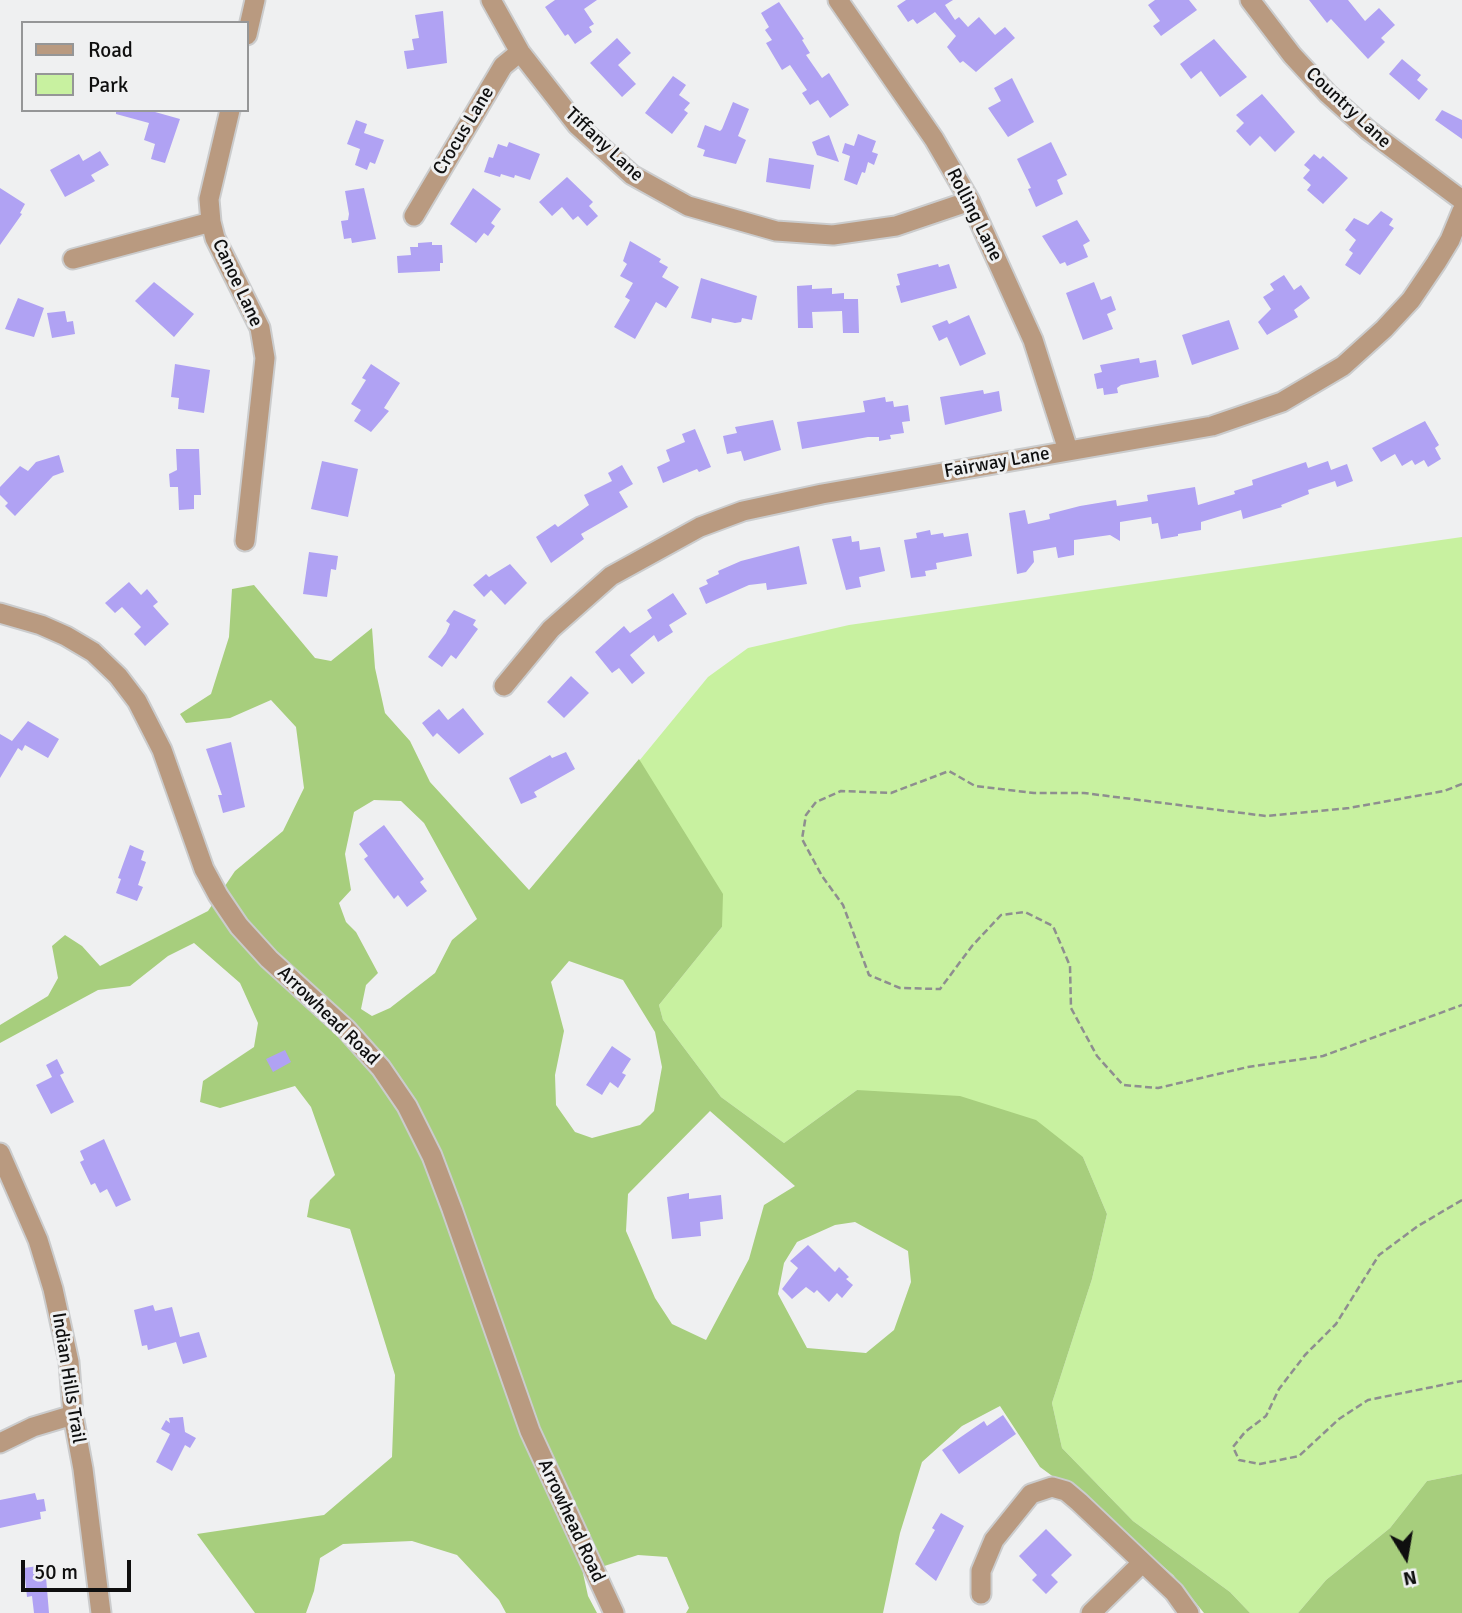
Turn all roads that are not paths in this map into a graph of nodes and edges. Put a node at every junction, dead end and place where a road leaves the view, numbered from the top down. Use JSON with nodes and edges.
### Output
{"nodes":[{"id":1,"x":255,"y":0,"type":"edge"},
{"id":2,"x":491,"y":0,"type":"edge"},
{"id":3,"x":838,"y":0,"type":"edge"},
{"id":4,"x":1250,"y":0,"type":"edge"},
{"id":5,"x":248,"y":31,"type":"edge"},
{"id":6,"x":520,"y":52,"type":"junction"},
{"id":7,"x":230,"y":112,"type":"edge"},
{"id":8,"x":1462,"y":200,"type":"edge"},
{"id":9,"x":970,"y":201,"type":"junction"},
{"id":10,"x":1462,"y":211,"type":"edge"},
{"id":11,"x":414,"y":216,"type":"dead end"},
{"id":12,"x":211,"y":222,"type":"junction"},
{"id":13,"x":72,"y":259,"type":"dead end"},
{"id":14,"x":1069,"y":450,"type":"junction"},
{"id":15,"x":245,"y":541,"type":"dead end"},
{"id":16,"x":0,"y":613,"type":"edge"},
{"id":17,"x":504,"y":686,"type":"dead end"},
{"id":18,"x":0,"y":1153,"type":"edge"},
{"id":19,"x":73,"y":1415,"type":"junction"},
{"id":20,"x":0,"y":1443,"type":"edge"},
{"id":21,"x":1143,"y":1563,"type":"junction"},
{"id":22,"x":981,"y":1594,"type":"dead end"},
{"id":23,"x":101,"y":1613,"type":"edge"},
{"id":24,"x":614,"y":1613,"type":"edge"},
{"id":25,"x":1091,"y":1613,"type":"edge"},
{"id":26,"x":1189,"y":1613,"type":"edge"}],
"edges":[{"from":1,"to":5,"type":"street"},
{"from":2,"to":6,"type":"street","name":"Tiffany Lane"},
{"from":3,"to":9,"type":"street","name":"Rolling Lane"},
{"from":4,"to":8,"type":"street","name":"Country Lane"},
{"from":6,"to":9,"type":"street","name":"Tiffany Lane"},
{"from":6,"to":11,"type":"street","name":"Crocus Lane"},
{"from":7,"to":12,"type":"street","name":"Canoe Lane"},
{"from":9,"to":14,"type":"street","name":"Rolling Lane"},
{"from":10,"to":14,"type":"street","name":"Fairway Lane"},
{"from":12,"to":13,"type":"street"},
{"from":12,"to":15,"type":"street","name":"Canoe Lane"},
{"from":14,"to":17,"type":"street","name":"Fairway Lane"},
{"from":16,"to":24,"type":"street","name":"Arrowhead Road"},
{"from":18,"to":19,"type":"street","name":"Indian Hills Trail"},
{"from":19,"to":20,"type":"street"},
{"from":19,"to":23,"type":"street","name":"Indian Hills Trail"},
{"from":21,"to":22,"type":"street"},
{"from":21,"to":25,"type":"street"},
{"from":21,"to":26,"type":"street"}]}
